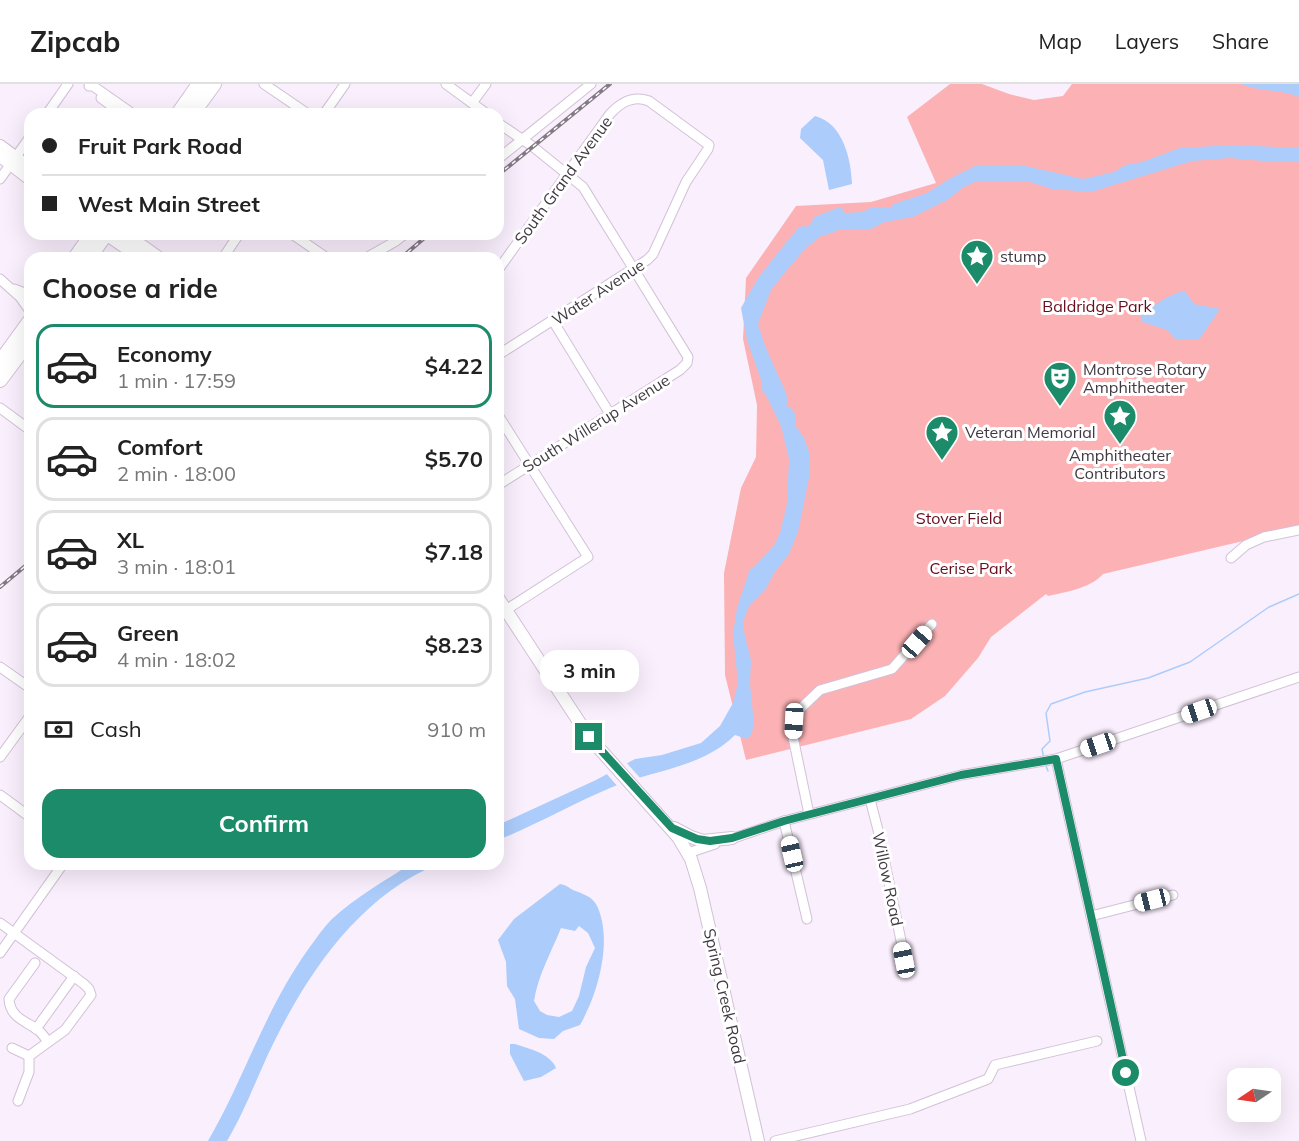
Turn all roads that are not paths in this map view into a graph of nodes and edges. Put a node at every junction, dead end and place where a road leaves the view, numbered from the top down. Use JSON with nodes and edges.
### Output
{"nodes":[{"id":1,"x":68,"y":84,"type":"edge"},
{"id":2,"x":199,"y":84,"type":"edge"},
{"id":3,"x":214,"y":84,"type":"edge"},
{"id":4,"x":264,"y":84,"type":"edge"},
{"id":5,"x":345,"y":84,"type":"edge"},
{"id":6,"x":446,"y":84,"type":"edge"},
{"id":7,"x":486,"y":84,"type":"edge"},
{"id":8,"x":591,"y":84,"type":"edge"},
{"id":9,"x":87,"y":85,"type":"edge"},
{"id":10,"x":472,"y":103,"type":"junction"},
{"id":11,"x":51,"y":108,"type":"edge"},
{"id":12,"x":115,"y":108,"type":"edge"},
{"id":13,"x":124,"y":108,"type":"edge"},
{"id":14,"x":182,"y":108,"type":"edge"},
{"id":15,"x":196,"y":108,"type":"edge"},
{"id":16,"x":299,"y":108,"type":"edge"},
{"id":17,"x":328,"y":108,"type":"edge"},
{"id":18,"x":479,"y":108,"type":"edge"},
{"id":19,"x":504,"y":127,"type":"edge"},
{"id":20,"x":522,"y":140,"type":"junction"},
{"id":21,"x":24,"y":145,"type":"edge"},
{"id":22,"x":709,"y":145,"type":"joint"},
{"id":23,"x":0,"y":146,"type":"edge"},
{"id":24,"x":504,"y":154,"type":"edge"},
{"id":25,"x":0,"y":156,"type":"edge"},
{"id":26,"x":13,"y":161,"type":"junction"},
{"id":27,"x":24,"y":166,"type":"edge"},
{"id":28,"x":24,"y":173,"type":"edge"},
{"id":29,"x":568,"y":174,"type":"junction"},
{"id":30,"x":0,"y":179,"type":"edge"},
{"id":31,"x":115,"y":240,"type":"edge"},
{"id":32,"x":134,"y":240,"type":"edge"},
{"id":33,"x":301,"y":240,"type":"edge"},
{"id":34,"x":395,"y":240,"type":"edge"},
{"id":35,"x":132,"y":252,"type":"edge"},
{"id":36,"x":150,"y":252,"type":"edge"},
{"id":37,"x":318,"y":252,"type":"edge"},
{"id":38,"x":376,"y":252,"type":"edge"},
{"id":39,"x":504,"y":262,"type":"edge"},
{"id":40,"x":634,"y":268,"type":"junction"},
{"id":41,"x":0,"y":279,"type":"edge"},
{"id":42,"x":12,"y":288,"type":"junction"},
{"id":43,"x":24,"y":293,"type":"edge"},
{"id":44,"x":24,"y":303,"type":"edge"},
{"id":45,"x":553,"y":321,"type":"junction"},
{"id":46,"x":24,"y":329,"type":"edge"},
{"id":47,"x":24,"y":348,"type":"edge"},
{"id":48,"x":504,"y":351,"type":"edge"},
{"id":49,"x":0,"y":362,"type":"edge"},
{"id":50,"x":0,"y":380,"type":"edge"},
{"id":51,"x":0,"y":408,"type":"edge"},
{"id":52,"x":610,"y":414,"type":"junction"},
{"id":53,"x":504,"y":425,"type":"edge"},
{"id":54,"x":24,"y":426,"type":"edge"},
{"id":55,"x":529,"y":466,"type":"junction"},
{"id":56,"x":504,"y":481,"type":"edge"},
{"id":57,"x":1299,"y":530,"type":"edge"},
{"id":58,"x":1231,"y":558,"type":"dead end"},
{"id":59,"x":504,"y":612,"type":"edge"},
{"id":60,"x":504,"y":616,"type":"edge"},
{"id":61,"x":932,"y":624,"type":"dead end"},
{"id":62,"x":0,"y":667,"type":"edge"},
{"id":63,"x":1299,"y":678,"type":"edge"},
{"id":64,"x":24,"y":684,"type":"edge"},
{"id":65,"x":24,"y":724,"type":"edge"},
{"id":66,"x":0,"y":758,"type":"edge"},
{"id":67,"x":1056,"y":759,"type":"junction"},
{"id":68,"x":0,"y":795,"type":"edge"},
{"id":69,"x":870,"y":799,"type":"junction"},
{"id":70,"x":24,"y":813,"type":"edge"},
{"id":71,"x":808,"y":814,"type":"junction"},
{"id":72,"x":784,"y":821,"type":"junction"},
{"id":73,"x":672,"y":828,"type":"junction"},
{"id":74,"x":732,"y":838,"type":"junction"},
{"id":75,"x":688,"y":853,"type":"junction"},
{"id":76,"x":59,"y":870,"type":"edge"},
{"id":77,"x":1173,"y":895,"type":"dead end"},
{"id":78,"x":1091,"y":916,"type":"junction"},
{"id":79,"x":807,"y":919,"type":"dead end"},
{"id":80,"x":0,"y":923,"type":"edge"},
{"id":81,"x":14,"y":933,"type":"junction"},
{"id":82,"x":0,"y":953,"type":"edge"},
{"id":83,"x":904,"y":960,"type":"dead end"},
{"id":84,"x":35,"y":963,"type":"dead end"},
{"id":85,"x":74,"y":976,"type":"junction"},
{"id":86,"x":36,"y":1029,"type":"junction"},
{"id":87,"x":1097,"y":1041,"type":"dead end"},
{"id":88,"x":48,"y":1042,"type":"junction"},
{"id":89,"x":12,"y":1048,"type":"dead end"},
{"id":90,"x":29,"y":1056,"type":"junction"},
{"id":91,"x":18,"y":1101,"type":"dead end"},
{"id":92,"x":758,"y":1141,"type":"edge"},
{"id":93,"x":776,"y":1141,"type":"edge"},
{"id":94,"x":1141,"y":1141,"type":"edge"}],
"edges":[{"from":1,"to":11,"type":"street"},
{"from":2,"to":14,"type":"highway"},
{"from":3,"to":15,"type":"highway"},
{"from":4,"to":16,"type":"street"},
{"from":5,"to":17,"type":"street"},
{"from":6,"to":10,"type":"street"},
{"from":7,"to":10,"type":"street"},
{"from":8,"to":20,"type":"street"},
{"from":9,"to":12,"type":"street"},
{"from":9,"to":13,"type":"street"},
{"from":10,"to":18,"type":"street"},
{"from":19,"to":20,"type":"street"},
{"from":20,"to":24,"type":"street"},
{"from":20,"to":29,"type":"street"},
{"from":21,"to":26,"type":"street"},
{"from":22,"to":29,"type":"street","name":"South Grand Avenue"},
{"from":22,"to":40,"type":"street","name":"Water Avenue"},
{"from":23,"to":26,"type":"main road"},
{"from":25,"to":26,"type":"main road"},
{"from":26,"to":27,"type":"main road"},
{"from":26,"to":28,"type":"main road"},
{"from":26,"to":30,"type":"street"},
{"from":29,"to":39,"type":"street","name":"South Grand Avenue"},
{"from":29,"to":40,"type":"street"},
{"from":31,"to":35,"type":"main road"},
{"from":32,"to":36,"type":"main road"},
{"from":33,"to":37,"type":"street"},
{"from":34,"to":38,"type":"street"},
{"from":40,"to":45,"type":"street","name":"Water Avenue"},
{"from":40,"to":52,"type":"street","name":"South Willerup Avenue"},
{"from":41,"to":42,"type":"street"},
{"from":42,"to":43,"type":"street"},
{"from":42,"to":44,"type":"street"},
{"from":45,"to":48,"type":"street","name":"Water Avenue"},
{"from":45,"to":52,"type":"street"},
{"from":46,"to":49,"type":"highway"},
{"from":47,"to":50,"type":"highway"},
{"from":51,"to":54,"type":"street"},
{"from":52,"to":55,"type":"street","name":"South Willerup Avenue"},
{"from":53,"to":55,"type":"street"},
{"from":55,"to":56,"type":"street","name":"South Willerup Avenue"},
{"from":55,"to":59,"type":"street"},
{"from":57,"to":58,"type":"street"},
{"from":60,"to":73,"type":"main road","name":"Spring Creek Road"},
{"from":61,"to":71,"type":"street"},
{"from":62,"to":64,"type":"street"},
{"from":63,"to":67,"type":"street"},
{"from":65,"to":66,"type":"street"},
{"from":67,"to":69,"type":"street"},
{"from":67,"to":78,"type":"street"},
{"from":68,"to":70,"type":"street"},
{"from":69,"to":71,"type":"street"},
{"from":69,"to":83,"type":"street","name":"Willow Road"},
{"from":71,"to":72,"type":"street"},
{"from":72,"to":74,"type":"street"},
{"from":72,"to":79,"type":"street"},
{"from":73,"to":74,"type":"main road"},
{"from":73,"to":75,"type":"main road","name":"Spring Creek Road"},
{"from":74,"to":75,"type":"street"},
{"from":75,"to":92,"type":"main road","name":"Spring Creek Road"},
{"from":76,"to":81,"type":"street"},
{"from":77,"to":78,"type":"street"},
{"from":78,"to":94,"type":"street"},
{"from":80,"to":81,"type":"street"},
{"from":81,"to":82,"type":"street"},
{"from":81,"to":85,"type":"street"},
{"from":84,"to":86,"type":"street"},
{"from":85,"to":86,"type":"street"},
{"from":85,"to":88,"type":"street"},
{"from":86,"to":88,"type":"street"},
{"from":87,"to":93,"type":"street"},
{"from":88,"to":90,"type":"street"},
{"from":89,"to":90,"type":"street"},
{"from":90,"to":91,"type":"street"}]}
